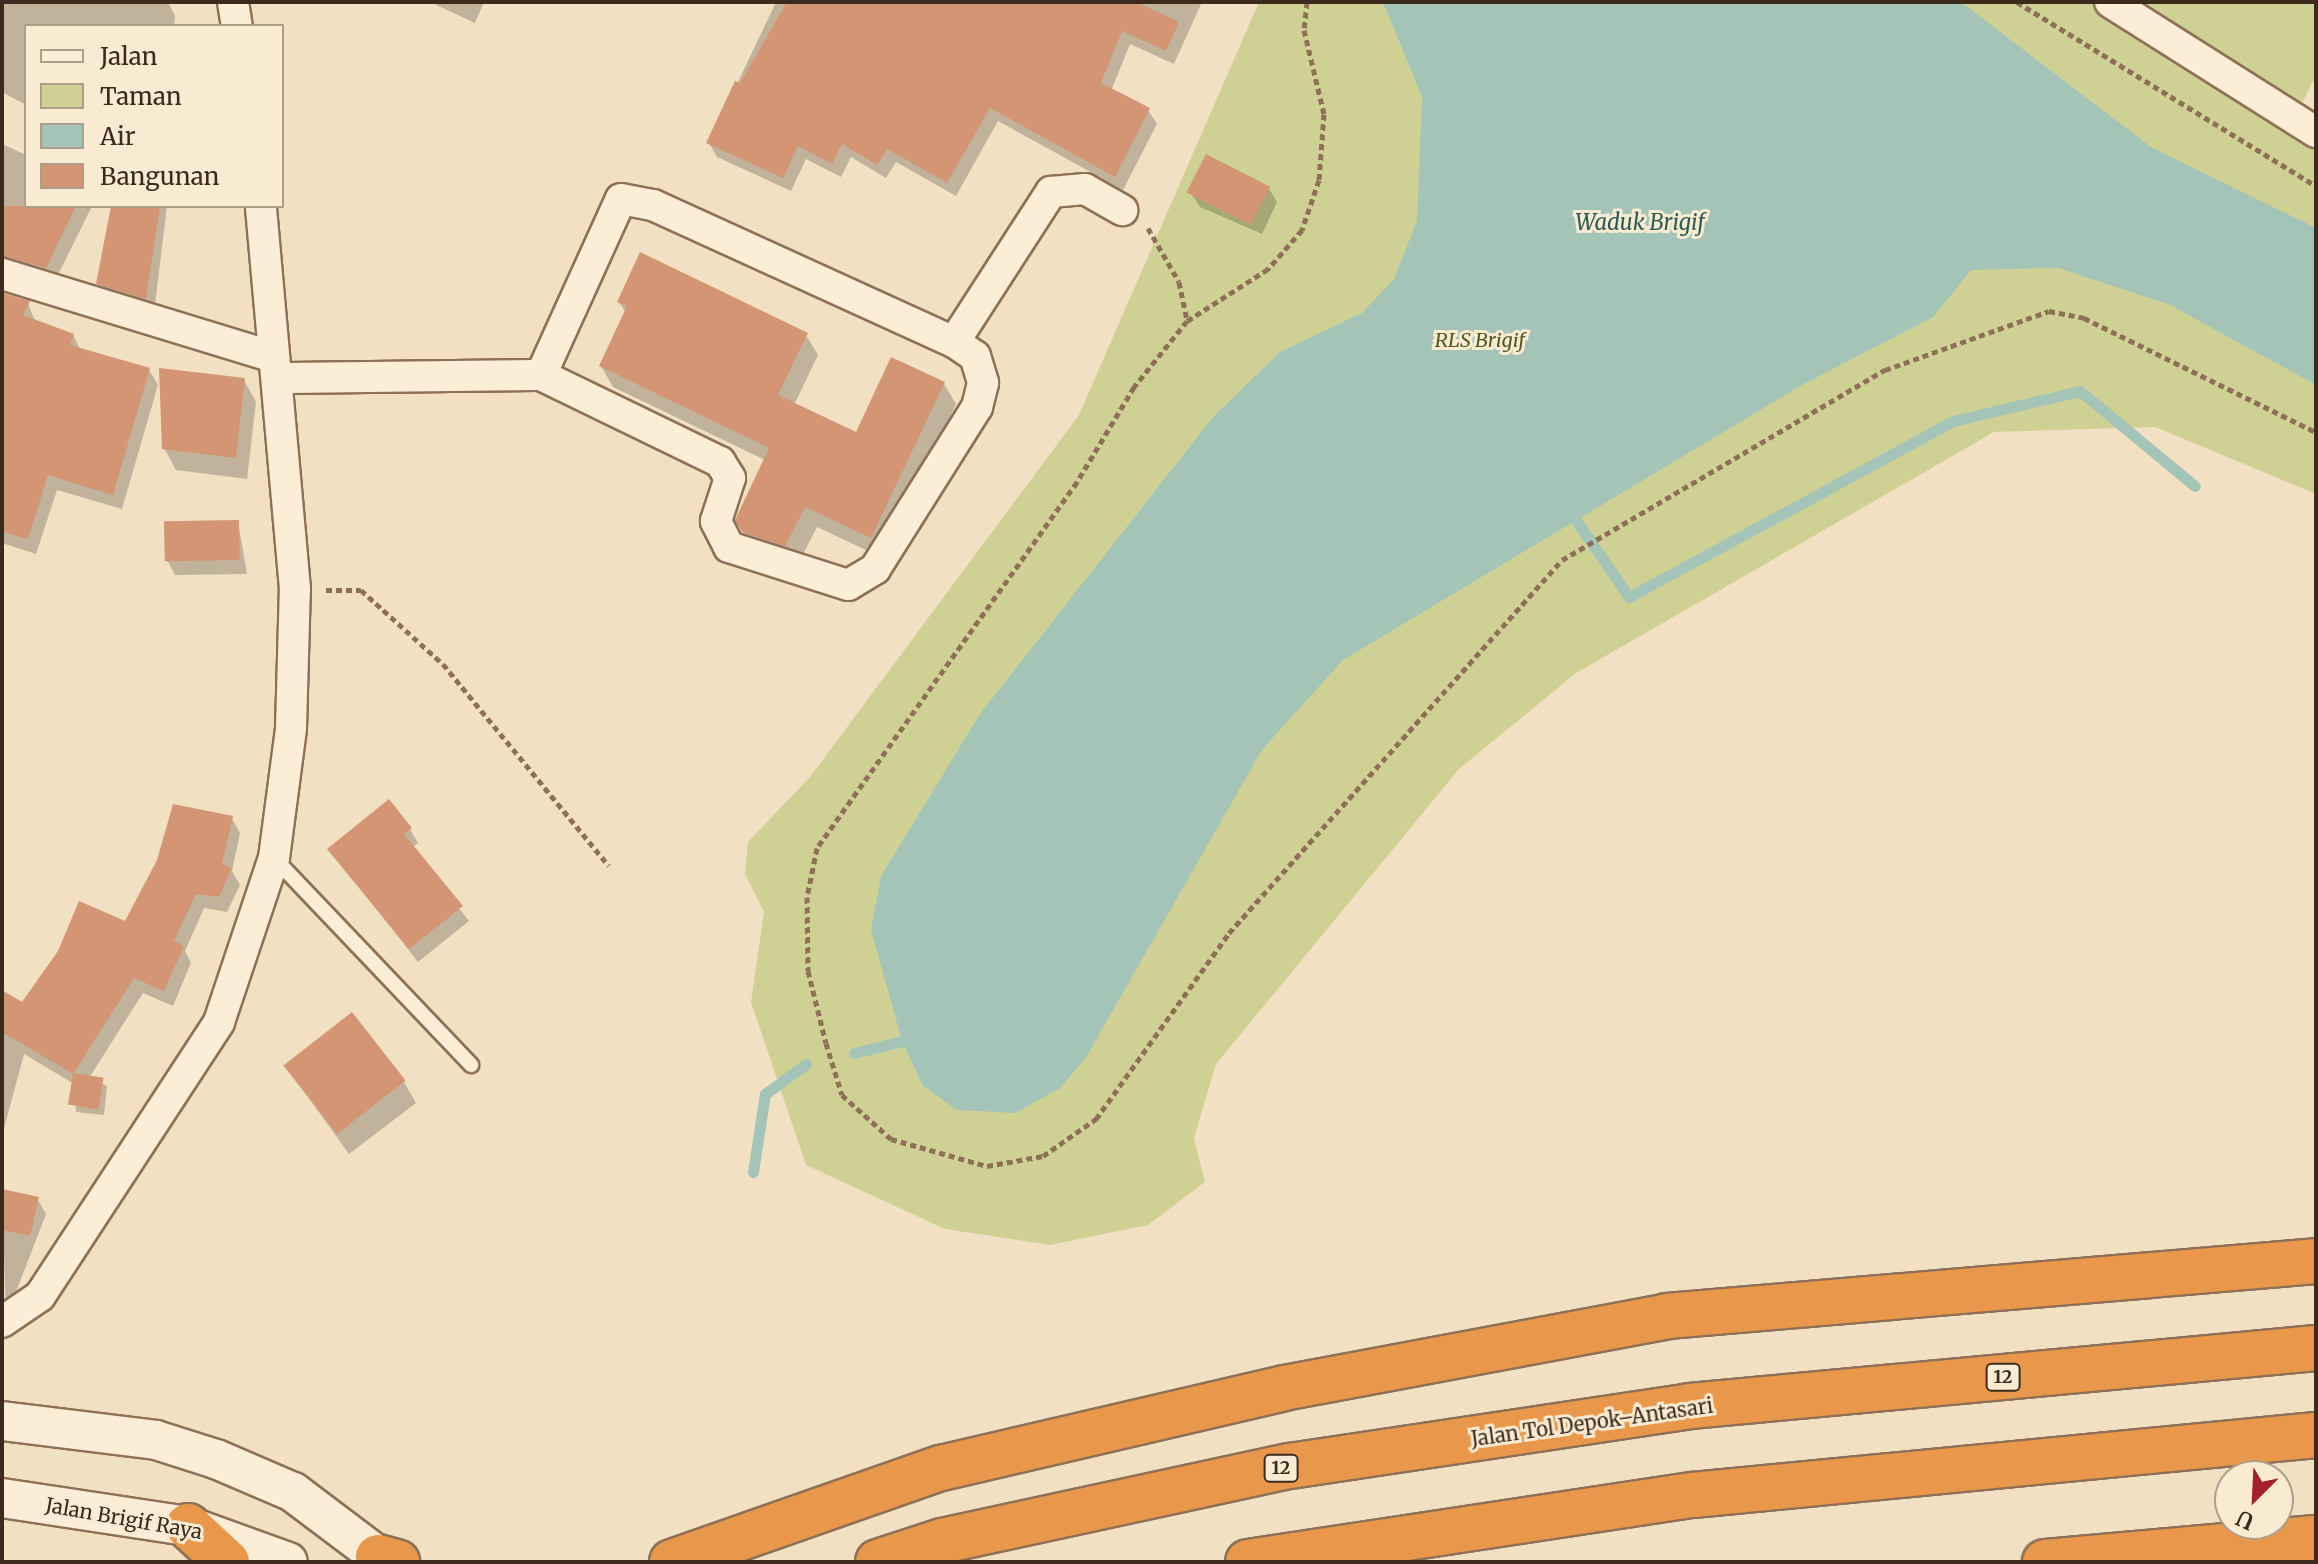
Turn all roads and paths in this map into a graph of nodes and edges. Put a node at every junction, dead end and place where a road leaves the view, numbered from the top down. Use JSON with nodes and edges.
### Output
{"nodes":[{"id":1,"x":233,"y":2,"type":"edge"},
{"id":2,"x":1307,"y":2,"type":"edge"},
{"id":3,"x":2017,"y":2,"type":"edge"},
{"id":4,"x":2110,"y":2,"type":"edge"},
{"id":5,"x":237,"y":24,"type":"edge"},
{"id":6,"x":2316,"y":132,"type":"edge"},
{"id":7,"x":2316,"y":186,"type":"edge"},
{"id":8,"x":261,"y":208,"type":"edge"},
{"id":9,"x":1122,"y":210,"type":"joint"},
{"id":10,"x":2,"y":274,"type":"edge"},
{"id":11,"x":1187,"y":321,"type":"junction"},
{"id":12,"x":954,"y":342,"type":"junction"},
{"id":13,"x":277,"y":368,"type":"junction"},
{"id":14,"x":541,"y":375,"type":"junction"},
{"id":15,"x":2316,"y":432,"type":"edge"},
{"id":16,"x":295,"y":589,"type":"junction"},
{"id":17,"x":274,"y":858,"type":"junction"},
{"id":18,"x":609,"y":866,"type":"dead end"},
{"id":19,"x":471,"y":1065,"type":"dead end"},
{"id":20,"x":2316,"y":1261,"type":"edge"},
{"id":21,"x":2,"y":1322,"type":"edge"},
{"id":22,"x":2316,"y":1348,"type":"edge"},
{"id":23,"x":2,"y":1421,"type":"edge"},
{"id":24,"x":2316,"y":1435,"type":"edge"},
{"id":25,"x":2,"y":1498,"type":"edge"},
{"id":26,"x":188,"y":1526,"type":"junction"},
{"id":27,"x":2316,"y":1538,"type":"edge"},
{"id":28,"x":387,"y":1560,"type":"edge"},
{"id":29,"x":679,"y":1561,"type":"edge"},
{"id":30,"x":227,"y":1562,"type":"edge"},
{"id":31,"x":288,"y":1562,"type":"edge"},
{"id":32,"x":878,"y":1562,"type":"edge"},
{"id":33,"x":1248,"y":1562,"type":"edge"},
{"id":34,"x":2045,"y":1562,"type":"edge"}],
"edges":[{"from":1,"to":5,"type":"street"},
{"from":2,"to":11,"type":"path"},
{"from":3,"to":7,"type":"path"},
{"from":4,"to":6,"type":"street"},
{"from":8,"to":13,"type":"street"},
{"from":9,"to":11,"type":"path"},
{"from":9,"to":12,"type":"street"},
{"from":10,"to":13,"type":"street"},
{"from":11,"to":15,"type":"path"},
{"from":12,"to":14,"type":"street"},
{"from":12,"to":14,"type":"street"},
{"from":13,"to":14,"type":"street"},
{"from":13,"to":16,"type":"street"},
{"from":16,"to":17,"type":"street"},
{"from":16,"to":18,"type":"path"},
{"from":17,"to":19,"type":"lane"},
{"from":17,"to":21,"type":"street"},
{"from":20,"to":29,"type":"highway"},
{"from":22,"to":32,"type":"highway","name":"Jalan Tol Depok–Antasari","number":"12"},
{"from":23,"to":28,"type":"street"},
{"from":24,"to":33,"type":"highway"},
{"from":25,"to":26,"type":"street","name":"Jalan Brigif Raya"},
{"from":26,"to":30,"type":"highway"},
{"from":26,"to":31,"type":"street","name":"Jalan Brigif Raya"},
{"from":27,"to":34,"type":"highway"}]}
